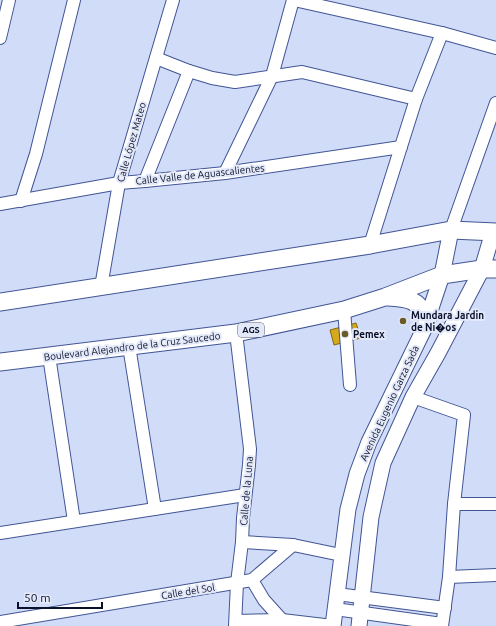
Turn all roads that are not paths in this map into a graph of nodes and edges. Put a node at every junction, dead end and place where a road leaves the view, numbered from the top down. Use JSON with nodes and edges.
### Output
{"nodes":[{"id":1,"x":9,"y":0,"type":"edge"},
{"id":2,"x":74,"y":0,"type":"edge"},
{"id":3,"x":173,"y":0,"type":"edge"},
{"id":4,"x":294,"y":0,"type":"edge"},
{"id":5,"x":442,"y":33,"type":"junction"},
{"id":6,"x":0,"y":38,"type":"edge"},
{"id":7,"x":496,"y":48,"type":"edge"},
{"id":8,"x":156,"y":58,"type":"junction"},
{"id":9,"x":189,"y":71,"type":"junction"},
{"id":10,"x":272,"y":76,"type":"junction"},
{"id":11,"x":416,"y":99,"type":"junction"},
{"id":12,"x":496,"y":103,"type":"edge"},
{"id":13,"x":401,"y":147,"type":"junction"},
{"id":14,"x":225,"y":173,"type":"junction"},
{"id":15,"x":146,"y":181,"type":"junction"},
{"id":16,"x":119,"y":183,"type":"junction"},
{"id":17,"x":21,"y":201,"type":"junction"},
{"id":18,"x":0,"y":204,"type":"edge"},
{"id":19,"x":451,"y":230,"type":"junction"},
{"id":20,"x":495,"y":231,"type":"edge"},
{"id":21,"x":370,"y":245,"type":"junction"},
{"id":22,"x":489,"y":269,"type":"edge"},
{"id":23,"x":442,"y":275,"type":"junction"},
{"id":24,"x":101,"y":287,"type":"junction"},
{"id":25,"x":385,"y":297,"type":"junction"},
{"id":26,"x":0,"y":302,"type":"edge"},
{"id":27,"x":344,"y":310,"type":"junction"},
{"id":28,"x":427,"y":320,"type":"junction"},
{"id":29,"x":236,"y":333,"type":"junction"},
{"id":30,"x":129,"y":346,"type":"junction"},
{"id":31,"x":49,"y":356,"type":"junction"},
{"id":32,"x":0,"y":362,"type":"edge"},
{"id":33,"x":350,"y":385,"type":"dead end"},
{"id":34,"x":413,"y":397,"type":"junction"},
{"id":35,"x":245,"y":495,"type":"junction"},
{"id":36,"x":454,"y":504,"type":"junction"},
{"id":37,"x":496,"y":504,"type":"edge"},
{"id":38,"x":156,"y":508,"type":"junction"},
{"id":39,"x":74,"y":521,"type":"junction"},
{"id":40,"x":0,"y":533,"type":"edge"},
{"id":41,"x":242,"y":542,"type":"junction"},
{"id":42,"x":293,"y":545,"type":"junction"},
{"id":43,"x":341,"y":555,"type":"junction"},
{"id":44,"x":496,"y":575,"type":"edge"},
{"id":45,"x":449,"y":577,"type":"junction"},
{"id":46,"x":252,"y":580,"type":"junction"},
{"id":47,"x":237,"y":583,"type":"junction"},
{"id":48,"x":337,"y":594,"type":"junction"},
{"id":49,"x":362,"y":598,"type":"junction"},
{"id":50,"x":445,"y":608,"type":"junction"},
{"id":51,"x":335,"y":609,"type":"junction"},
{"id":52,"x":282,"y":620,"type":"junction"},
{"id":53,"x":359,"y":620,"type":"edge"},
{"id":54,"x":0,"y":622,"type":"edge"},
{"id":55,"x":236,"y":624,"type":"edge"},
{"id":56,"x":442,"y":625,"type":"edge"},
{"id":57,"x":333,"y":626,"type":"edge"}],
"edges":[{"from":1,"to":6,"type":"street"},
{"from":2,"to":17,"type":"street"},
{"from":3,"to":8,"type":"street","name":"Calle López Mateo"},
{"from":4,"to":5,"type":"street"},
{"from":4,"to":10,"type":"street"},
{"from":5,"to":7,"type":"street"},
{"from":5,"to":11,"type":"street"},
{"from":8,"to":9,"type":"street"},
{"from":8,"to":16,"type":"street","name":"Calle López Mateo"},
{"from":9,"to":10,"type":"street"},
{"from":9,"to":15,"type":"street"},
{"from":10,"to":11,"type":"street"},
{"from":10,"to":14,"type":"street"},
{"from":11,"to":13,"type":"street"},
{"from":12,"to":19,"type":"street"},
{"from":13,"to":14,"type":"street","name":"Calle Valle de Aguascalientes"},
{"from":13,"to":21,"type":"street"},
{"from":14,"to":15,"type":"street","name":"Calle Valle de Aguascalientes"},
{"from":15,"to":16,"type":"street","name":"Calle Valle de Aguascalientes"},
{"from":16,"to":17,"type":"street","name":"Calle Valle de Aguascalientes"},
{"from":16,"to":24,"type":"street","name":"Calle López Mateo"},
{"from":17,"to":18,"type":"street","name":"Calle Valle de Aguascalientes"},
{"from":19,"to":20,"type":"highway"},
{"from":19,"to":21,"type":"highway"},
{"from":19,"to":23,"type":"main road","name":"Avenida Eugenio Garza Sada"},
{"from":20,"to":22,"type":"main road","name":"Avenida Eugenio Garza Sada"},
{"from":21,"to":24,"type":"highway"},
{"from":22,"to":23,"type":"highway","name":"Boulevard Alejandro de la Cruz Saucedo","number":"AGS"},
{"from":22,"to":34,"type":"main road","name":"Avenida Eugenio Garza Sada"},
{"from":23,"to":25,"type":"highway","name":"Boulevard Alejandro de la Cruz Saucedo","number":"AGS"},
{"from":23,"to":28,"type":"main road","name":"Avenida Eugenio Garza Sada"},
{"from":24,"to":26,"type":"highway"},
{"from":25,"to":27,"type":"highway","name":"Boulevard Alejandro de la Cruz Saucedo","number":"AGS"},
{"from":25,"to":28,"type":"highway"},
{"from":27,"to":29,"type":"highway","name":"Boulevard Alejandro de la Cruz Saucedo","number":"AGS"},
{"from":27,"to":33,"type":"street"},
{"from":28,"to":43,"type":"main road","name":"Avenida Eugenio Garza Sada"},
{"from":29,"to":30,"type":"highway","name":"Boulevard Alejandro de la Cruz Saucedo","number":"AGS"},
{"from":29,"to":35,"type":"street","name":"Calle de la Luna"},
{"from":30,"to":31,"type":"highway","name":"Boulevard Alejandro de la Cruz Saucedo","number":"AGS"},
{"from":30,"to":38,"type":"street"},
{"from":31,"to":32,"type":"highway","name":"Boulevard Alejandro de la Cruz Saucedo","number":"AGS"},
{"from":31,"to":39,"type":"street"},
{"from":34,"to":36,"type":"street"},
{"from":34,"to":49,"type":"main road","name":"Avenida Eugenio Garza Sada"},
{"from":35,"to":38,"type":"street"},
{"from":35,"to":41,"type":"street","name":"Calle de la Luna"},
{"from":36,"to":37,"type":"street"},
{"from":36,"to":45,"type":"street"},
{"from":38,"to":39,"type":"street"},
{"from":39,"to":40,"type":"street"},
{"from":41,"to":42,"type":"street"},
{"from":41,"to":47,"type":"street","name":"Calle de la Luna"},
{"from":42,"to":43,"type":"street"},
{"from":42,"to":46,"type":"street","name":"Calle del Sol"},
{"from":43,"to":48,"type":"main road","name":"Avenida Eugenio Garza Sada"},
{"from":44,"to":45,"type":"street"},
{"from":45,"to":50,"type":"street"},
{"from":46,"to":47,"type":"street","name":"Calle del Sol"},
{"from":46,"to":52,"type":"street"},
{"from":47,"to":54,"type":"street","name":"Calle del Sol"},
{"from":47,"to":55,"type":"street","name":"Calle de la Luna"},
{"from":48,"to":49,"type":"street"},
{"from":48,"to":51,"type":"main road","name":"Avenida Eugenio Garza Sada"},
{"from":49,"to":50,"type":"street"},
{"from":49,"to":53,"type":"main road","name":"Avenida Eugenio Garza Sada"},
{"from":50,"to":56,"type":"street"},
{"from":51,"to":53,"type":"street"},
{"from":51,"to":57,"type":"main road","name":"Avenida Eugenio Garza Sada"},
{"from":52,"to":55,"type":"street"},
{"from":52,"to":57,"type":"street"},
{"from":53,"to":56,"type":"street"}]}
